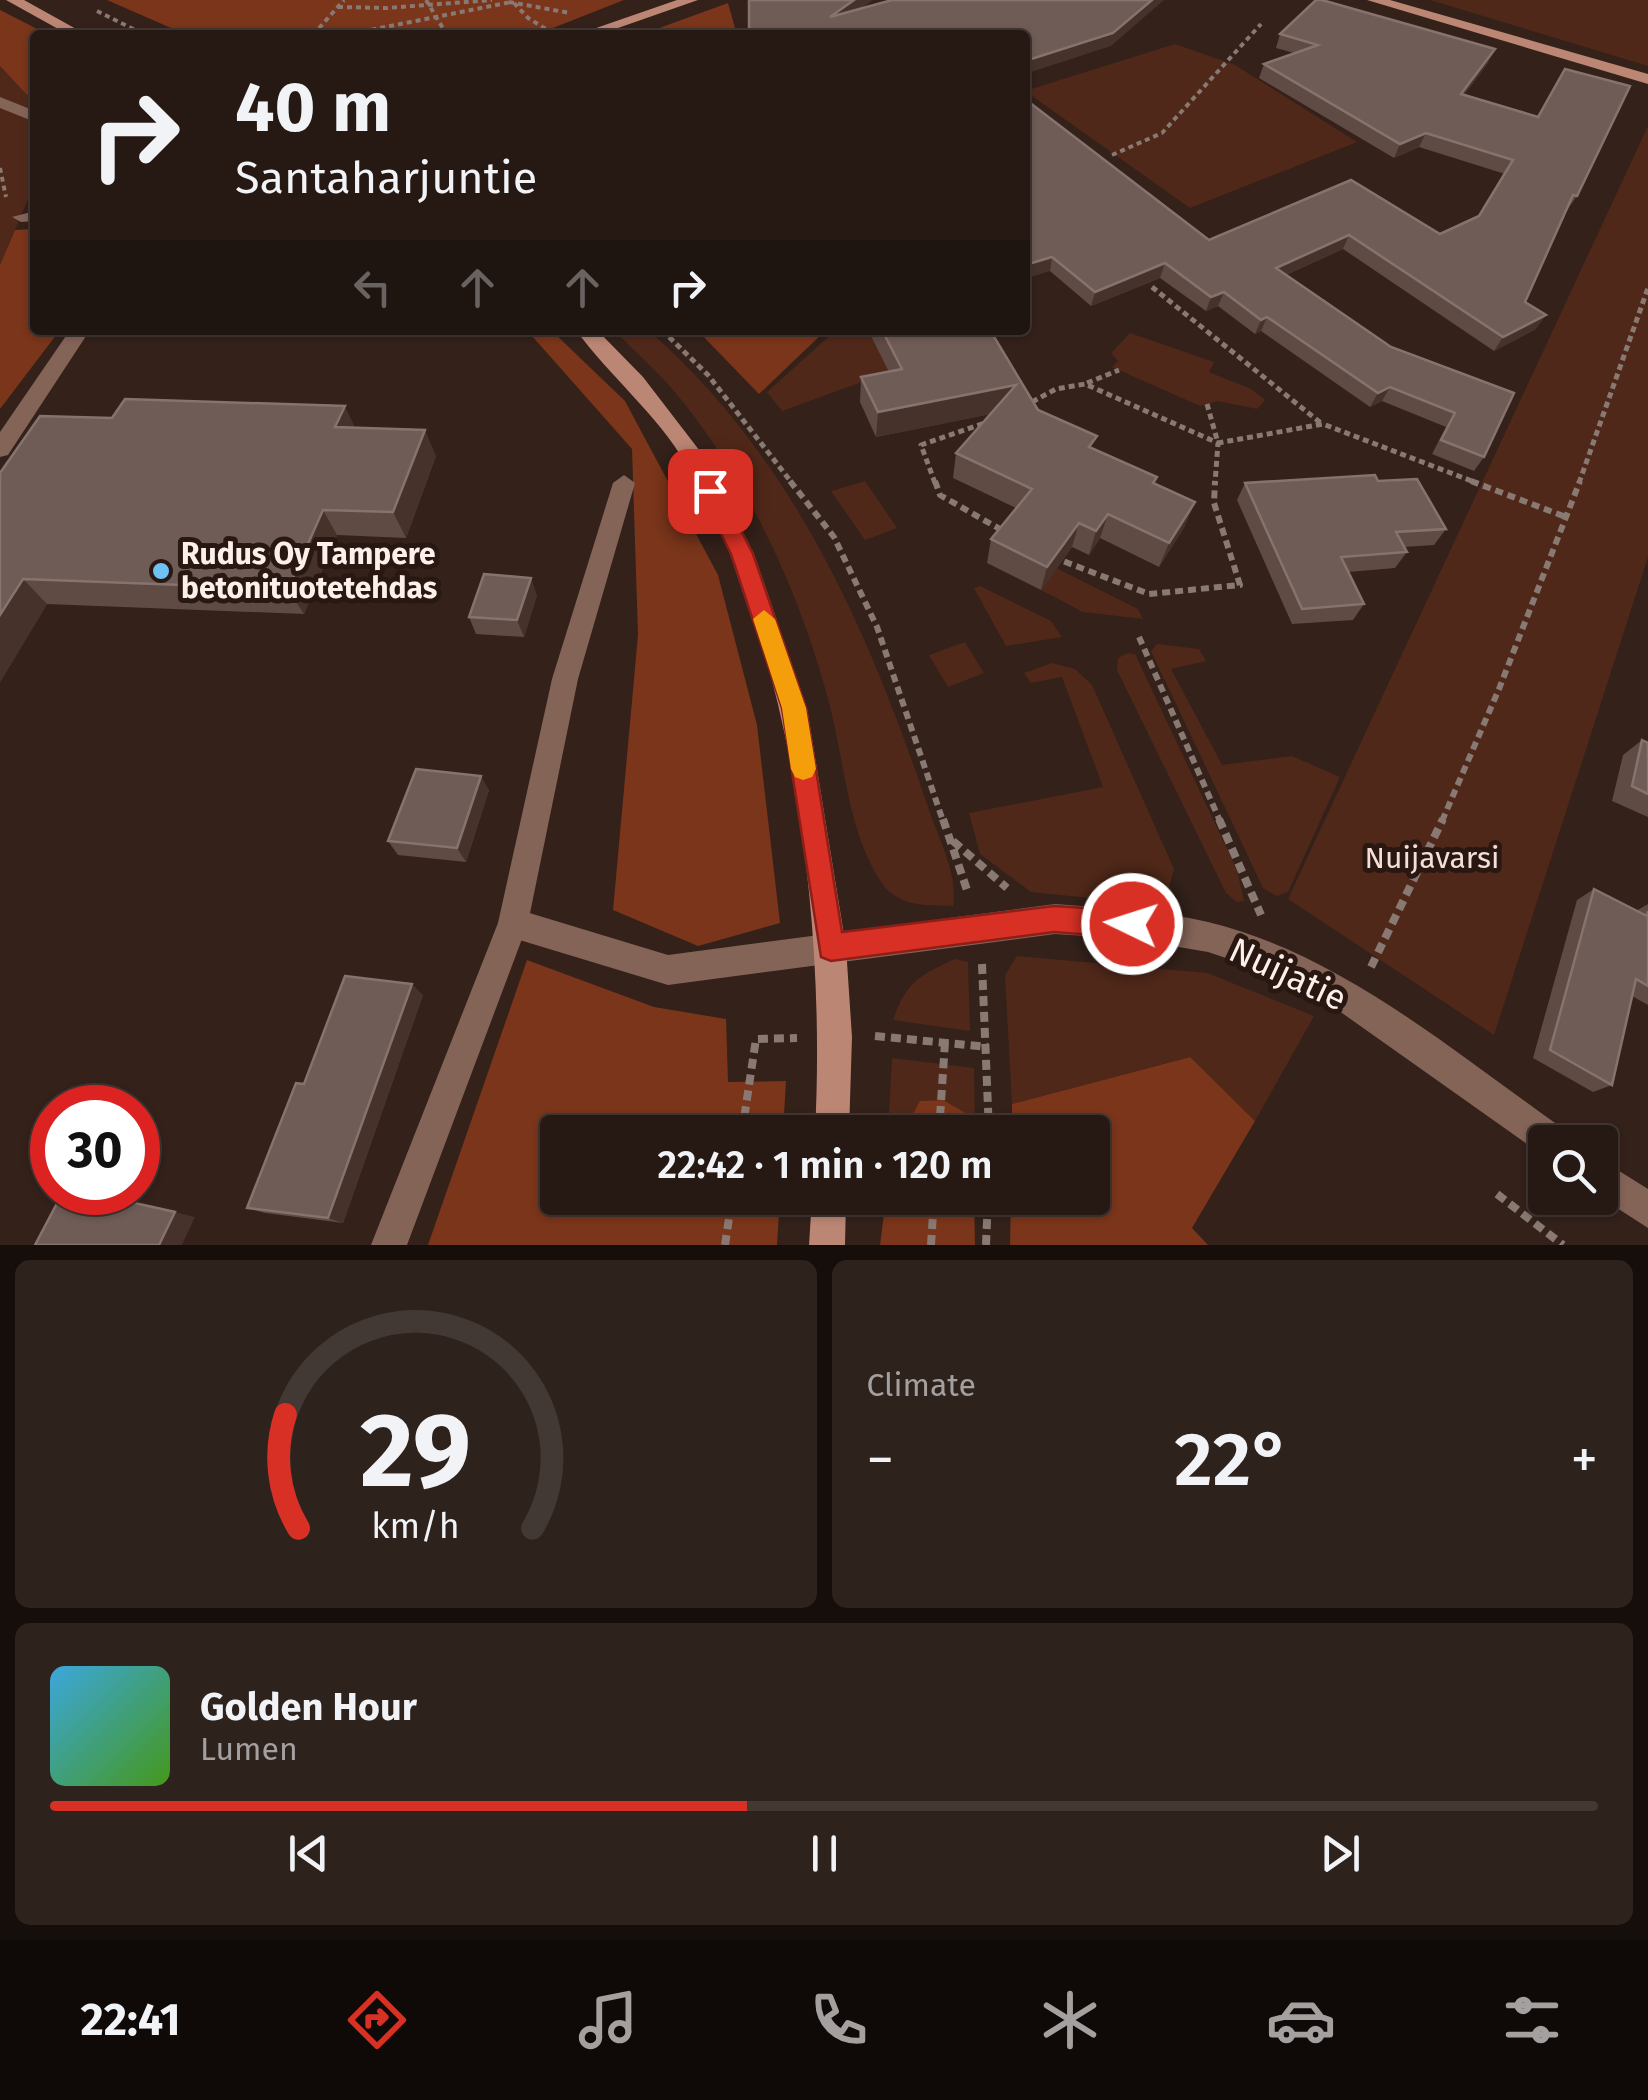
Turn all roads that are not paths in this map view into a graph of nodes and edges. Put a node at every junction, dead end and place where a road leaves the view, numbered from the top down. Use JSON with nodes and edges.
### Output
{"nodes":[{"id":1,"x":13,"y":0,"type":"edge"},
{"id":2,"x":691,"y":0,"type":"edge"},
{"id":3,"x":1374,"y":0,"type":"edge"},
{"id":4,"x":70,"y":30,"type":"edge"},
{"id":5,"x":598,"y":30,"type":"edge"},
{"id":6,"x":1648,"y":79,"type":"edge"},
{"id":7,"x":0,"y":102,"type":"edge"},
{"id":8,"x":30,"y":114,"type":"edge"},
{"id":9,"x":77,"y":335,"type":"edge"},
{"id":10,"x":591,"y":335,"type":"edge"},
{"id":11,"x":0,"y":449,"type":"edge"},
{"id":12,"x":624,"y":483,"type":"dead end"},
{"id":13,"x":513,"y":923,"type":"junction"},
{"id":14,"x":831,"y":948,"type":"junction"},
{"id":15,"x":833,"y":1115,"type":"edge"},
{"id":16,"x":1528,"y":1125,"type":"edge"},
{"id":17,"x":1618,"y":1189,"type":"edge"},
{"id":18,"x":1648,"y":1210,"type":"edge"},
{"id":19,"x":828,"y":1215,"type":"edge"},
{"id":20,"x":388,"y":1245,"type":"edge"},
{"id":21,"x":827,"y":1245,"type":"edge"}],
"edges":[{"from":1,"to":4,"type":"main road"},
{"from":2,"to":5,"type":"main road"},
{"from":3,"to":6,"type":"main road"},
{"from":7,"to":8,"type":"street"},
{"from":9,"to":11,"type":"street"},
{"from":10,"to":14,"type":"main road"},
{"from":12,"to":13,"type":"street"},
{"from":13,"to":14,"type":"street","name":"Nuijatie"},
{"from":13,"to":20,"type":"street"},
{"from":14,"to":15,"type":"main road"},
{"from":14,"to":16,"type":"street","name":"Nuijatie"},
{"from":17,"to":18,"type":"street"},
{"from":19,"to":21,"type":"main road"}]}
